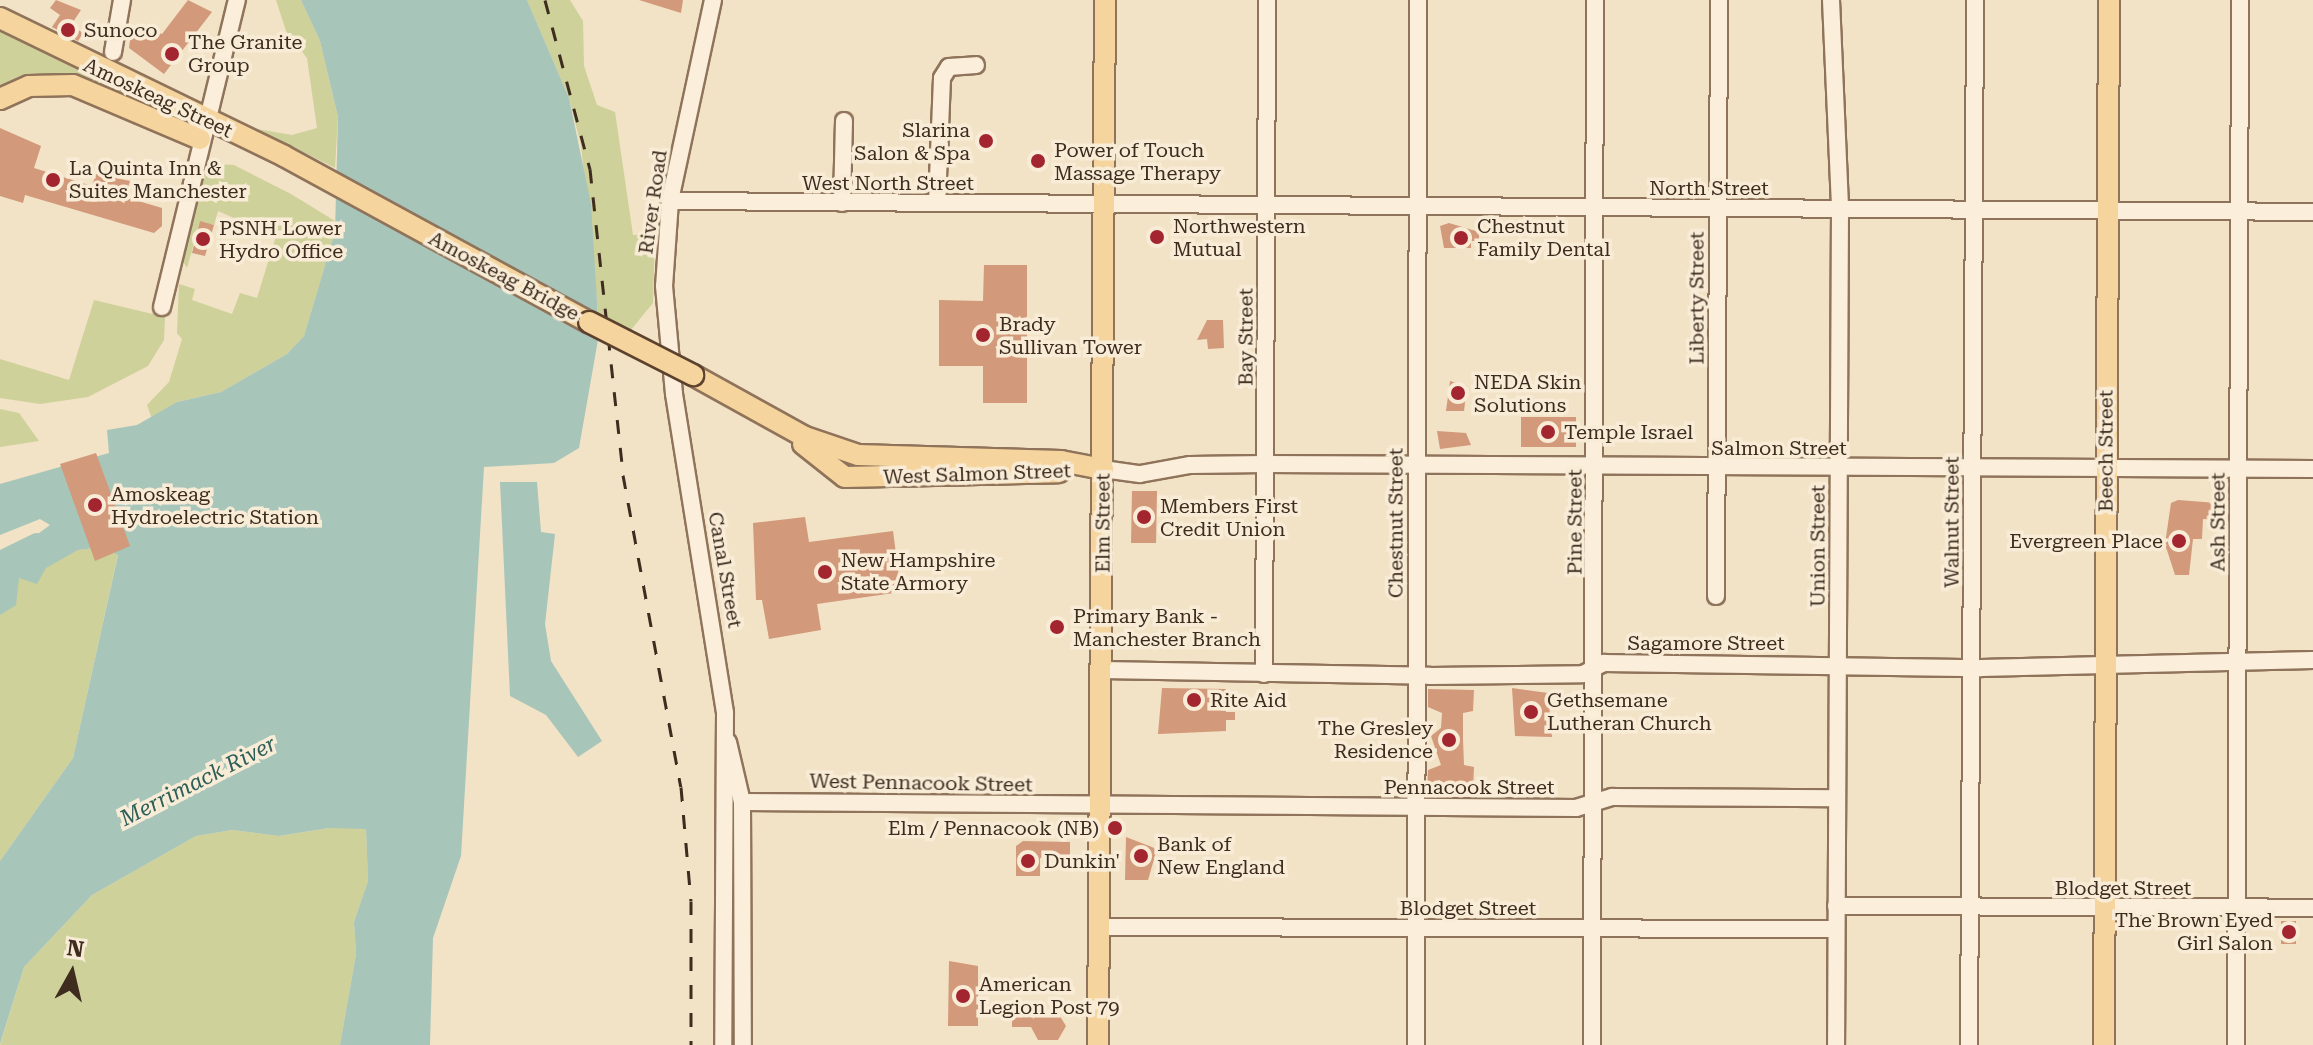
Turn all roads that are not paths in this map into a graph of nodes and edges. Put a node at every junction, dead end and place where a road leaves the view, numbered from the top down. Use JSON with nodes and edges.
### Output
{"nodes":[{"id":1,"x":122,"y":0,"type":"edge"},
{"id":2,"x":237,"y":0,"type":"edge"},
{"id":3,"x":713,"y":0,"type":"edge"},
{"id":4,"x":1105,"y":0,"type":"edge"},
{"id":5,"x":1267,"y":0,"type":"edge"},
{"id":6,"x":1418,"y":0,"type":"edge"},
{"id":7,"x":1595,"y":0,"type":"edge"},
{"id":8,"x":1719,"y":0,"type":"edge"},
{"id":9,"x":1831,"y":0,"type":"edge"},
{"id":10,"x":1975,"y":0,"type":"edge"},
{"id":11,"x":2109,"y":0,"type":"edge"},
{"id":12,"x":2240,"y":0,"type":"edge"},
{"id":13,"x":0,"y":18,"type":"edge"},
{"id":14,"x":113,"y":52,"type":"dead end"},
{"id":15,"x":976,"y":65,"type":"dead end"},
{"id":16,"x":0,"y":99,"type":"edge"},
{"id":17,"x":844,"y":121,"type":"dead end"},
{"id":18,"x":203,"y":129,"type":"junction"},
{"id":19,"x":317,"y":174,"type":"joint"},
{"id":20,"x":670,"y":201,"type":"junction"},
{"id":21,"x":842,"y":203,"type":"junction"},
{"id":22,"x":937,"y":203,"type":"junction"},
{"id":23,"x":1105,"y":204,"type":"junction"},
{"id":24,"x":1266,"y":205,"type":"junction"},
{"id":25,"x":1418,"y":206,"type":"junction"},
{"id":26,"x":1595,"y":207,"type":"junction"},
{"id":27,"x":1717,"y":208,"type":"junction"},
{"id":28,"x":1840,"y":209,"type":"junction"},
{"id":29,"x":1975,"y":209,"type":"junction"},
{"id":30,"x":2108,"y":210,"type":"junction"},
{"id":31,"x":2239,"y":210,"type":"junction"},
{"id":32,"x":2313,"y":212,"type":"edge"},
{"id":33,"x":162,"y":307,"type":"dead end"},
{"id":34,"x":693,"y":375,"type":"joint"},
{"id":35,"x":676,"y":412,"type":"joint"},
{"id":36,"x":1265,"y":464,"type":"junction"},
{"id":37,"x":1415,"y":465,"type":"junction"},
{"id":38,"x":1595,"y":467,"type":"junction"},
{"id":39,"x":1717,"y":468,"type":"junction"},
{"id":40,"x":1838,"y":468,"type":"junction"},
{"id":41,"x":1972,"y":468,"type":"junction"},
{"id":42,"x":1103,"y":469,"type":"junction"},
{"id":43,"x":2106,"y":469,"type":"junction"},
{"id":44,"x":2238,"y":469,"type":"junction"},
{"id":45,"x":2313,"y":469,"type":"edge"},
{"id":46,"x":1716,"y":596,"type":"dead end"},
{"id":47,"x":2313,"y":660,"type":"edge"},
{"id":48,"x":2238,"y":662,"type":"junction"},
{"id":49,"x":1838,"y":664,"type":"junction"},
{"id":50,"x":2105,"y":665,"type":"junction"},
{"id":51,"x":1972,"y":666,"type":"junction"},
{"id":52,"x":1593,"y":669,"type":"junction"},
{"id":53,"x":1102,"y":670,"type":"junction"},
{"id":54,"x":1264,"y":674,"type":"junction"},
{"id":55,"x":1418,"y":675,"type":"junction"},
{"id":56,"x":726,"y":737,"type":"junction"},
{"id":57,"x":1836,"y":798,"type":"junction"},
{"id":58,"x":742,"y":802,"type":"junction"},
{"id":59,"x":1101,"y":803,"type":"junction"},
{"id":60,"x":1594,"y":804,"type":"junction"},
{"id":61,"x":1417,"y":807,"type":"junction"},
{"id":62,"x":1836,"y":906,"type":"junction"},
{"id":63,"x":1970,"y":907,"type":"junction"},
{"id":64,"x":2103,"y":907,"type":"junction"},
{"id":65,"x":2236,"y":908,"type":"junction"},
{"id":66,"x":2313,"y":908,"type":"edge"},
{"id":67,"x":1099,"y":927,"type":"junction"},
{"id":68,"x":1416,"y":927,"type":"junction"},
{"id":69,"x":1593,"y":928,"type":"junction"},
{"id":70,"x":1836,"y":929,"type":"junction"},
{"id":71,"x":723,"y":1045,"type":"edge"},
{"id":72,"x":743,"y":1045,"type":"edge"},
{"id":73,"x":1098,"y":1045,"type":"edge"},
{"id":74,"x":1416,"y":1045,"type":"edge"},
{"id":75,"x":1592,"y":1045,"type":"edge"},
{"id":76,"x":1836,"y":1045,"type":"edge"},
{"id":77,"x":1969,"y":1045,"type":"edge"},
{"id":78,"x":2104,"y":1045,"type":"edge"},
{"id":79,"x":2236,"y":1045,"type":"edge"}],
"edges":[{"from":1,"to":14,"type":"street"},
{"from":2,"to":18,"type":"street"},
{"from":3,"to":20,"type":"street","name":"River Road"},
{"from":4,"to":23,"type":"main road","name":"Elm Street"},
{"from":5,"to":24,"type":"street","name":"Bay Street"},
{"from":6,"to":25,"type":"street","name":"Chestnut Street"},
{"from":7,"to":26,"type":"street","name":"Pine Street"},
{"from":8,"to":27,"type":"street","name":"Liberty Street"},
{"from":9,"to":28,"type":"street","name":"Union Street"},
{"from":10,"to":29,"type":"street","name":"Walnut Street"},
{"from":11,"to":30,"type":"main road","name":"Beech Street"},
{"from":12,"to":31,"type":"street","name":"Ash Street"},
{"from":13,"to":18,"type":"main road","name":"Amoskeag Street"},
{"from":15,"to":22,"type":"street"},
{"from":16,"to":18,"type":"main road","name":"Amoskeag Street"},
{"from":17,"to":21,"type":"street"},
{"from":18,"to":19,"type":"main road","name":"Amoskeag Street"},
{"from":18,"to":33,"type":"street"},
{"from":19,"to":34,"type":"main road","name":"Amoskeag Bridge","bridge":true},
{"from":20,"to":21,"type":"street","name":"West North Street"},
{"from":20,"to":35,"type":"street","name":"River Road"},
{"from":21,"to":22,"type":"street","name":"West North Street"},
{"from":22,"to":23,"type":"street","name":"West North Street"},
{"from":23,"to":24,"type":"street","name":"North Street"},
{"from":23,"to":42,"type":"main road","name":"Elm Street"},
{"from":24,"to":25,"type":"street","name":"North Street"},
{"from":24,"to":36,"type":"street","name":"Bay Street"},
{"from":25,"to":26,"type":"street","name":"North Street"},
{"from":25,"to":37,"type":"street","name":"Chestnut Street"},
{"from":26,"to":27,"type":"street","name":"North Street"},
{"from":26,"to":38,"type":"street","name":"Pine Street"},
{"from":27,"to":28,"type":"street","name":"North Street"},
{"from":27,"to":39,"type":"street","name":"Liberty Street"},
{"from":28,"to":29,"type":"street","name":"North Street"},
{"from":28,"to":40,"type":"street","name":"Union Street"},
{"from":29,"to":30,"type":"street","name":"North Street"},
{"from":29,"to":41,"type":"street","name":"Walnut Street"},
{"from":30,"to":31,"type":"street","name":"North Street"},
{"from":30,"to":43,"type":"main road","name":"Beech Street"},
{"from":31,"to":32,"type":"street","name":"North Street"},
{"from":31,"to":44,"type":"street","name":"Ash Street"},
{"from":34,"to":42,"type":"main road","name":"West Salmon Street"},
{"from":35,"to":56,"type":"street","name":"Canal Street"},
{"from":36,"to":37,"type":"street","name":"Salmon Street"},
{"from":36,"to":42,"type":"street","name":"Salmon Street"},
{"from":36,"to":54,"type":"street","name":"Bay Street"},
{"from":37,"to":38,"type":"street","name":"Salmon Street"},
{"from":37,"to":55,"type":"street","name":"Chestnut Street"},
{"from":38,"to":39,"type":"street","name":"Salmon Street"},
{"from":38,"to":52,"type":"street","name":"Pine Street"},
{"from":39,"to":40,"type":"street","name":"Salmon Street"},
{"from":39,"to":46,"type":"street","name":"Liberty Street"},
{"from":40,"to":41,"type":"street","name":"Salmon Street"},
{"from":40,"to":49,"type":"street","name":"Union Street"},
{"from":41,"to":43,"type":"street","name":"Salmon Street"},
{"from":41,"to":51,"type":"street","name":"Walnut Street"},
{"from":42,"to":53,"type":"main road","name":"Elm Street"},
{"from":43,"to":44,"type":"street","name":"Salmon Street"},
{"from":43,"to":50,"type":"main road","name":"Beech Street"},
{"from":44,"to":45,"type":"street","name":"Salmon Street"},
{"from":44,"to":48,"type":"street","name":"Ash Street"},
{"from":47,"to":48,"type":"street","name":"Sagamore Street"},
{"from":48,"to":50,"type":"street","name":"Sagamore Street"},
{"from":48,"to":65,"type":"street","name":"Ash Street"},
{"from":49,"to":51,"type":"street","name":"Sagamore Street"},
{"from":49,"to":52,"type":"street","name":"Sagamore Street"},
{"from":49,"to":57,"type":"street","name":"Union Street"},
{"from":50,"to":51,"type":"street","name":"Sagamore Street"},
{"from":50,"to":64,"type":"main road","name":"Beech Street"},
{"from":51,"to":63,"type":"street","name":"Walnut Street"},
{"from":52,"to":55,"type":"street","name":"Sagamore Street"},
{"from":52,"to":60,"type":"street","name":"Pine Street"},
{"from":53,"to":54,"type":"street","name":"Sagamore Street"},
{"from":53,"to":59,"type":"main road","name":"Elm Street"},
{"from":54,"to":55,"type":"street","name":"Sagamore Street"},
{"from":55,"to":61,"type":"street","name":"Chestnut Street"},
{"from":56,"to":58,"type":"street","name":"Canal Street"},
{"from":56,"to":71,"type":"street","name":"Canal Street"},
{"from":57,"to":60,"type":"street","name":"Pennacook Street"},
{"from":57,"to":62,"type":"street","name":"Union Street"},
{"from":58,"to":59,"type":"street","name":"West Pennacook Street"},
{"from":58,"to":72,"type":"street","name":"Canal Street"},
{"from":59,"to":61,"type":"street","name":"Pennacook Street"},
{"from":59,"to":67,"type":"main road","name":"Elm Street"},
{"from":60,"to":61,"type":"street","name":"Pennacook Street"},
{"from":60,"to":69,"type":"street","name":"Pine Street"},
{"from":61,"to":68,"type":"street","name":"Chestnut Street"},
{"from":62,"to":63,"type":"street","name":"Blodget Street"},
{"from":62,"to":70,"type":"street","name":"Union Street"},
{"from":63,"to":64,"type":"street","name":"Blodget Street"},
{"from":63,"to":77,"type":"street","name":"Walnut Street"},
{"from":64,"to":65,"type":"street","name":"Blodget Street"},
{"from":64,"to":78,"type":"main road","name":"Beech Street"},
{"from":65,"to":66,"type":"street","name":"Blodget Street"},
{"from":65,"to":79,"type":"street","name":"Ash Street"},
{"from":67,"to":68,"type":"street","name":"Blodget Street"},
{"from":67,"to":73,"type":"main road","name":"Elm Street"},
{"from":68,"to":69,"type":"street","name":"Blodget Street"},
{"from":68,"to":74,"type":"street","name":"Chestnut Street"},
{"from":69,"to":70,"type":"street","name":"Blodget Street"},
{"from":69,"to":75,"type":"street","name":"Pine Street"},
{"from":70,"to":76,"type":"street","name":"Union Street"}]}
